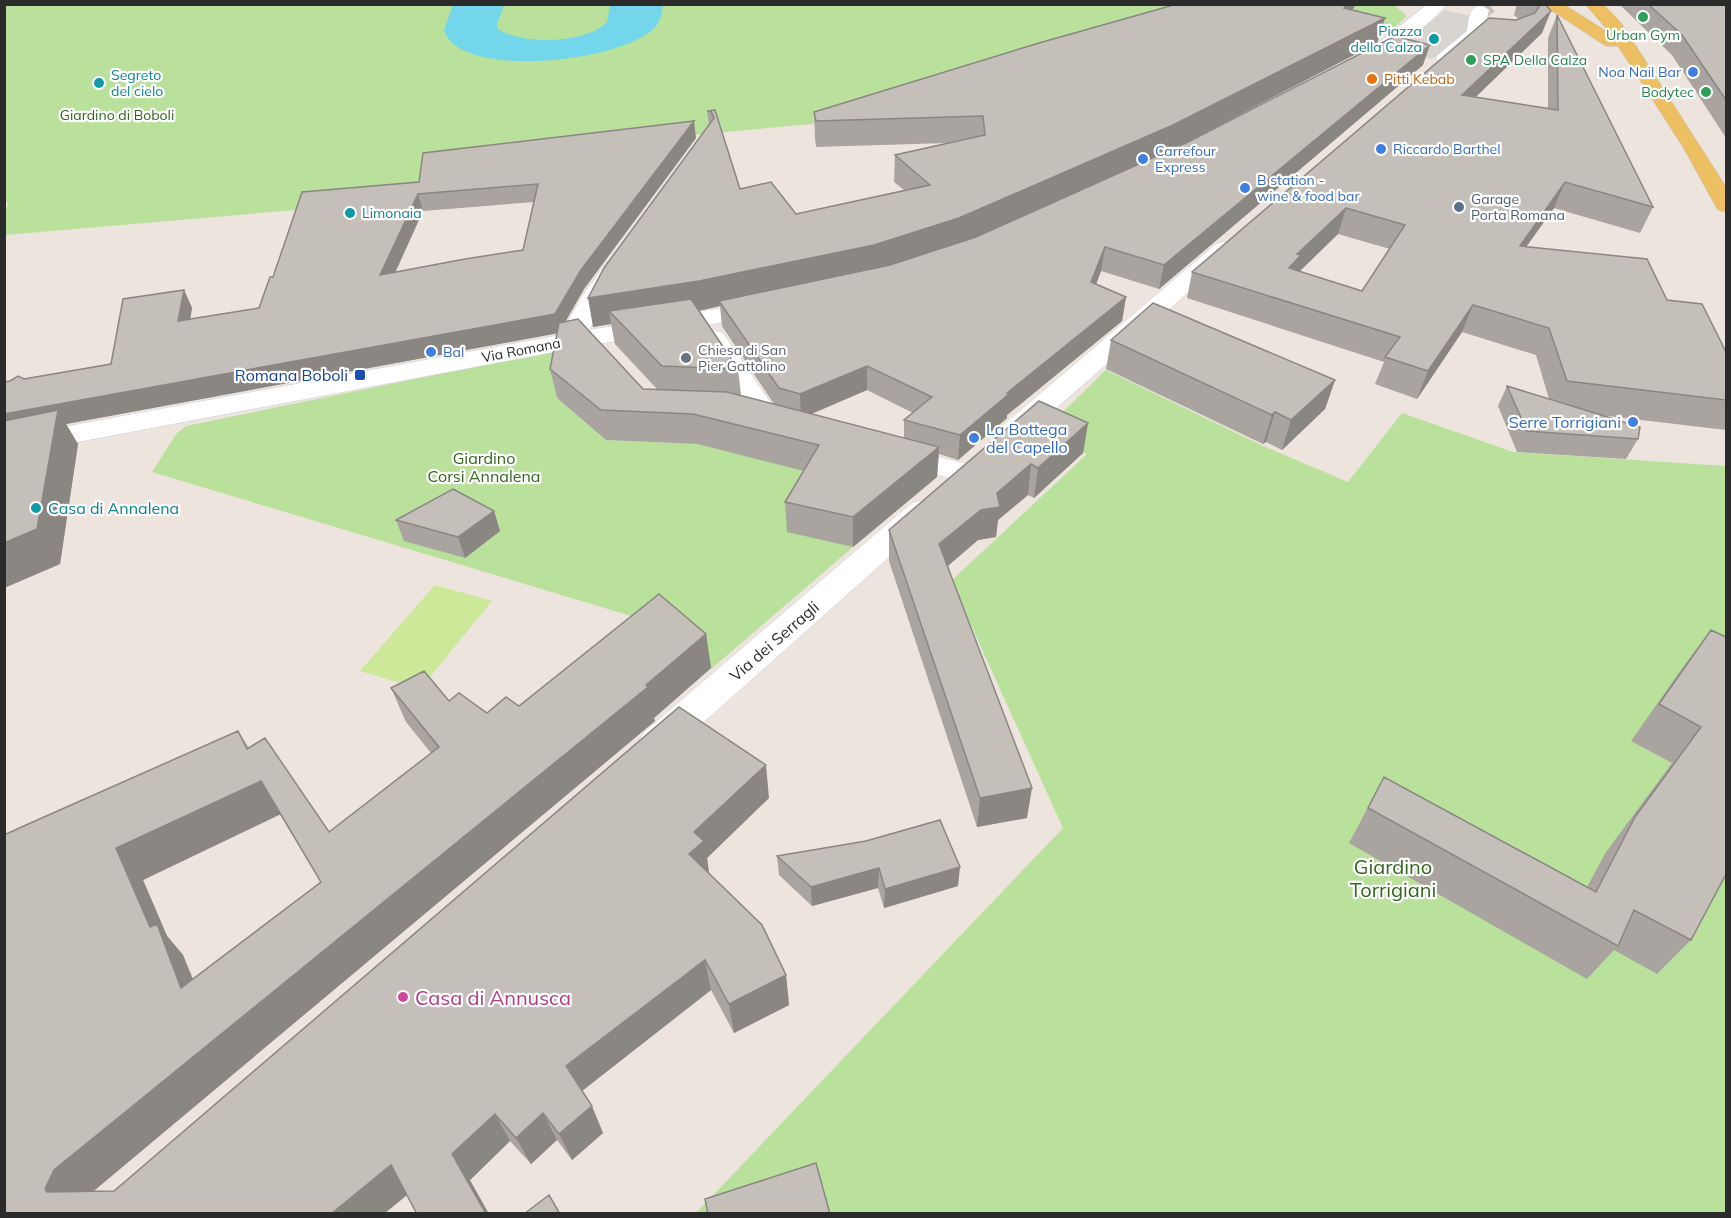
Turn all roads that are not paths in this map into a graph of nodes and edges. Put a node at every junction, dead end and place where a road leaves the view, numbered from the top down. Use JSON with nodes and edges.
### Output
{"nodes":[{"id":1,"x":1550,"y":4,"type":"edge"},
{"id":2,"x":1439,"y":5,"type":"edge"},
{"id":3,"x":1589,"y":5,"type":"edge"},
{"id":4,"x":1630,"y":53,"type":"junction"},
{"id":5,"x":1415,"y":61,"type":"junction"},
{"id":6,"x":1346,"y":70,"type":"edge"},
{"id":7,"x":1726,"y":205,"type":"edge"},
{"id":8,"x":1245,"y":231,"type":"edge"},
{"id":9,"x":625,"y":254,"type":"edge"},
{"id":10,"x":784,"y":304,"type":"edge"},
{"id":11,"x":708,"y":327,"type":"junction"},
{"id":12,"x":581,"y":339,"type":"junction"},
{"id":13,"x":609,"y":357,"type":"edge"},
{"id":14,"x":731,"y":411,"type":"edge"},
{"id":15,"x":4,"y":447,"type":"edge"},
{"id":16,"x":873,"y":449,"type":"edge"},
{"id":17,"x":964,"y":473,"type":"junction"},
{"id":18,"x":635,"y":761,"type":"edge"}],
"edges":[{"from":1,"to":4,"type":"main road"},
{"from":2,"to":5,"type":"street"},
{"from":2,"to":5,"type":"street"},
{"from":3,"to":4,"type":"main road"},
{"from":4,"to":7,"type":"main road"},
{"from":5,"to":6,"type":"street"},
{"from":8,"to":17,"type":"street","name":"Via dei Serragli"},
{"from":9,"to":12,"type":"street"},
{"from":10,"to":11,"type":"street","name":"Via Romana"},
{"from":11,"to":12,"type":"street","name":"Via Romana"},
{"from":11,"to":14,"type":"street"},
{"from":12,"to":13,"type":"street"},
{"from":12,"to":15,"type":"street","name":"Via Romana"},
{"from":16,"to":17,"type":"street"},
{"from":17,"to":18,"type":"street","name":"Via dei Serragli"}]}
